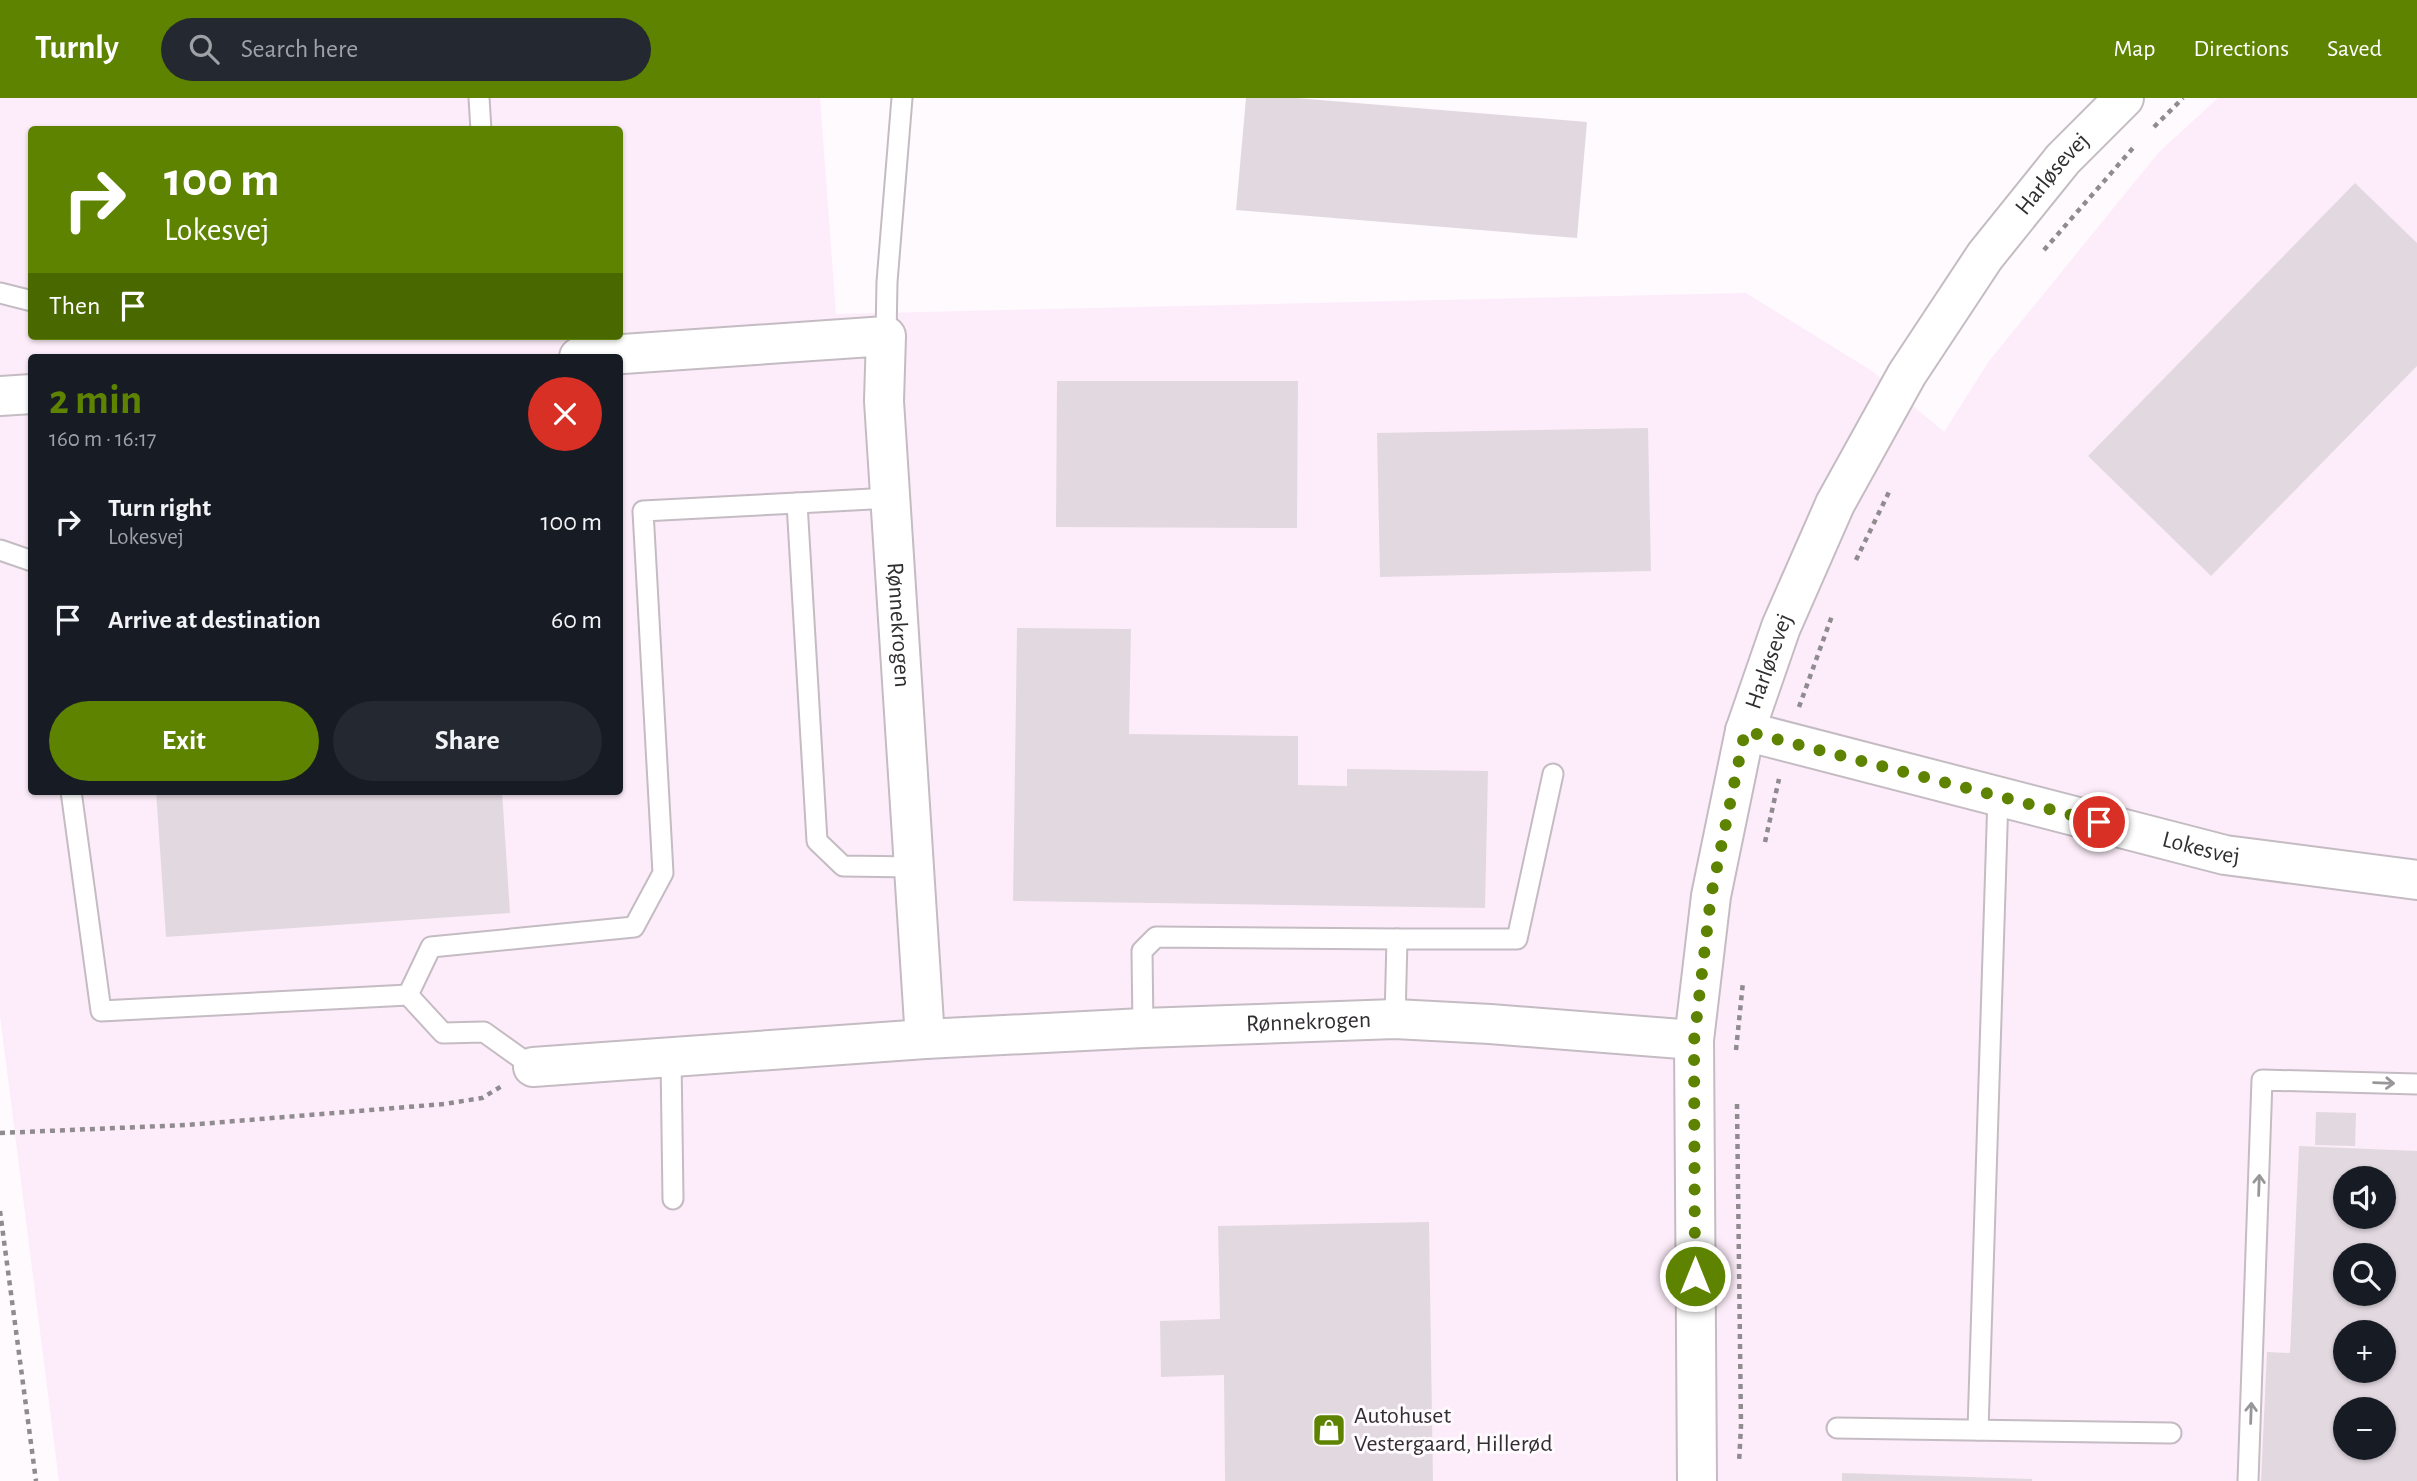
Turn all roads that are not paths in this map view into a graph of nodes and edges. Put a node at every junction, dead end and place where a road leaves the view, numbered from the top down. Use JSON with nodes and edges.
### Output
{"nodes":[{"id":1,"x":479,"y":98,"type":"edge"},
{"id":2,"x":902,"y":98,"type":"edge"},
{"id":3,"x":2124,"y":98,"type":"edge"},
{"id":4,"x":481,"y":126,"type":"edge"},
{"id":5,"x":0,"y":293,"type":"edge"},
{"id":6,"x":28,"y":300,"type":"edge"},
{"id":7,"x":886,"y":337,"type":"junction"},
{"id":8,"x":623,"y":354,"type":"edge"},
{"id":9,"x":28,"y":394,"type":"edge"},
{"id":10,"x":0,"y":396,"type":"edge"},
{"id":11,"x":890,"y":498,"type":"junction"},
{"id":12,"x":797,"y":503,"type":"junction"},
{"id":13,"x":0,"y":550,"type":"edge"},
{"id":14,"x":28,"y":560,"type":"edge"},
{"id":15,"x":1745,"y":731,"type":"junction"},
{"id":16,"x":1553,"y":774,"type":"dead end"},
{"id":17,"x":72,"y":795,"type":"edge"},
{"id":18,"x":1998,"y":796,"type":"junction"},
{"id":19,"x":914,"y":867,"type":"junction"},
{"id":20,"x":2417,"y":880,"type":"edge"},
{"id":21,"x":1397,"y":939,"type":"junction"},
{"id":22,"x":408,"y":995,"type":"junction"},
{"id":23,"x":1395,"y":1019,"type":"junction"},
{"id":24,"x":1143,"y":1028,"type":"junction"},
{"id":25,"x":925,"y":1039,"type":"junction"},
{"id":26,"x":1694,"y":1041,"type":"junction"},
{"id":27,"x":671,"y":1058,"type":"junction"},
{"id":28,"x":533,"y":1068,"type":"joint"},
{"id":29,"x":2417,"y":1084,"type":"edge"},
{"id":30,"x":673,"y":1199,"type":"dead end"},
{"id":31,"x":1696,"y":1408,"type":"junction"},
{"id":32,"x":1837,"y":1428,"type":"dead end"},
{"id":33,"x":1978,"y":1430,"type":"junction"},
{"id":34,"x":2171,"y":1433,"type":"dead end"},
{"id":35,"x":1680,"y":1481,"type":"edge"},
{"id":36,"x":1697,"y":1481,"type":"edge"},
{"id":37,"x":2248,"y":1481,"type":"edge"}],
"edges":[{"from":1,"to":4,"type":"lane"},
{"from":2,"to":7,"type":"lane","name":"Rønnekrogen"},
{"from":3,"to":15,"type":"street","name":"Harløsevej"},
{"from":5,"to":6,"type":"lane"},
{"from":7,"to":8,"type":"street"},
{"from":7,"to":11,"type":"street","name":"Rønnekrogen"},
{"from":9,"to":10,"type":"street"},
{"from":11,"to":12,"type":"lane"},
{"from":11,"to":19,"type":"street","name":"Rønnekrogen"},
{"from":12,"to":19,"type":"lane"},
{"from":12,"to":22,"type":"lane"},
{"from":13,"to":14,"type":"lane"},
{"from":15,"to":18,"type":"street","name":"Lokesvej"},
{"from":15,"to":26,"type":"street","name":"Harløsevej"},
{"from":16,"to":21,"type":"lane"},
{"from":17,"to":22,"type":"lane"},
{"from":18,"to":20,"type":"street","name":"Lokesvej"},
{"from":18,"to":33,"type":"lane"},
{"from":19,"to":25,"type":"street","name":"Rønnekrogen"},
{"from":21,"to":23,"type":"lane"},
{"from":21,"to":24,"type":"lane"},
{"from":22,"to":28,"type":"lane"},
{"from":23,"to":24,"type":"street","name":"Rønnekrogen"},
{"from":23,"to":26,"type":"street","name":"Rønnekrogen"},
{"from":24,"to":25,"type":"street","name":"Rønnekrogen"},
{"from":25,"to":27,"type":"street","name":"Rønnekrogen"},
{"from":26,"to":31,"type":"street","name":"Harløsevej"},
{"from":27,"to":28,"type":"street","name":"Rønnekrogen"},
{"from":27,"to":30,"type":"lane"},
{"from":37,"to":29,"type":"lane","one_way":true},
{"from":31,"to":35,"type":"street","name":"Harløsevej"},
{"from":31,"to":36,"type":"street","name":"Harløsevej"},
{"from":32,"to":33,"type":"lane"},
{"from":33,"to":34,"type":"lane"}]}
